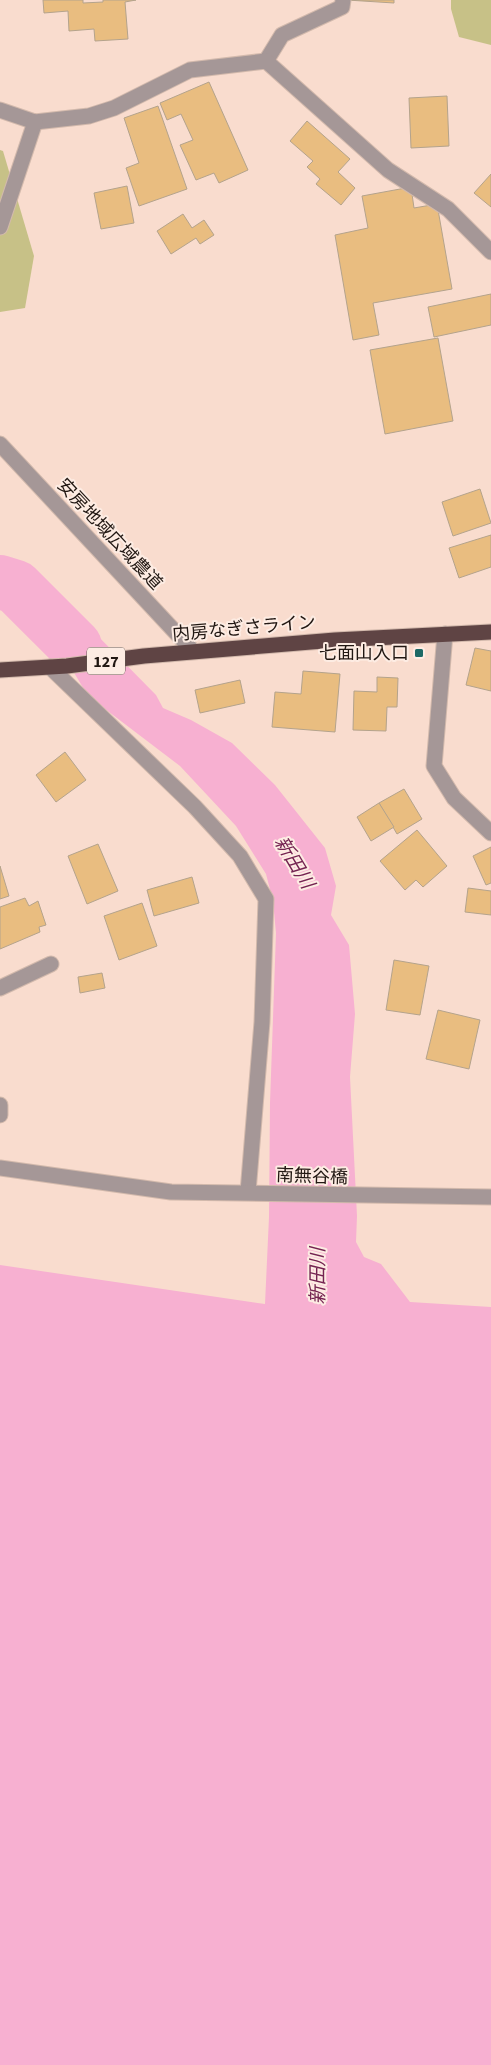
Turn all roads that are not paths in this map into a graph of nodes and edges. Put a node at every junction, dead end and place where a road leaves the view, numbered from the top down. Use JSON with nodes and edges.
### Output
{"nodes":[{"id":1,"x":343,"y":0,"type":"edge"},
{"id":2,"x":266,"y":61,"type":"junction"},
{"id":3,"x":0,"y":110,"type":"edge"},
{"id":4,"x":35,"y":122,"type":"junction"},
{"id":5,"x":0,"y":227,"type":"edge"},
{"id":6,"x":491,"y":252,"type":"edge"},
{"id":7,"x":0,"y":444,"type":"edge"},
{"id":8,"x":491,"y":632,"type":"edge"},
{"id":9,"x":445,"y":634,"type":"junction"},
{"id":10,"x":193,"y":651,"type":"junction"},
{"id":11,"x":50,"y":667,"type":"junction"},
{"id":12,"x":0,"y":670,"type":"edge"},
{"id":13,"x":491,"y":833,"type":"edge"},
{"id":14,"x":51,"y":964,"type":"dead end"},
{"id":15,"x":0,"y":988,"type":"edge"},
{"id":16,"x":0,"y":1105,"type":"edge"},
{"id":17,"x":0,"y":1115,"type":"edge"},
{"id":18,"x":0,"y":1168,"type":"edge"},
{"id":19,"x":254,"y":1192,"type":"junction"},
{"id":20,"x":491,"y":1197,"type":"edge"}],
"edges":[{"from":1,"to":2,"type":"street"},
{"from":2,"to":4,"type":"street"},
{"from":2,"to":6,"type":"street"},
{"from":3,"to":4,"type":"street"},
{"from":4,"to":5,"type":"street"},
{"from":7,"to":10,"type":"street","name":"安房地域広域農道"},
{"from":8,"to":9,"type":"highway","name":"内房なぎさライン","number":"127"},
{"from":9,"to":10,"type":"highway","name":"内房なぎさライン","number":"127"},
{"from":9,"to":13,"type":"street"},
{"from":10,"to":11,"type":"highway","name":"内房なぎさライン","number":"127"},
{"from":11,"to":12,"type":"highway","name":"内房なぎさライン","number":"127"},
{"from":11,"to":19,"type":"street"},
{"from":14,"to":15,"type":"street"},
{"from":16,"to":17,"type":"street"},
{"from":18,"to":19,"type":"street","name":"南無谷橋"},
{"from":19,"to":20,"type":"street","name":"南無谷橋"}]}
